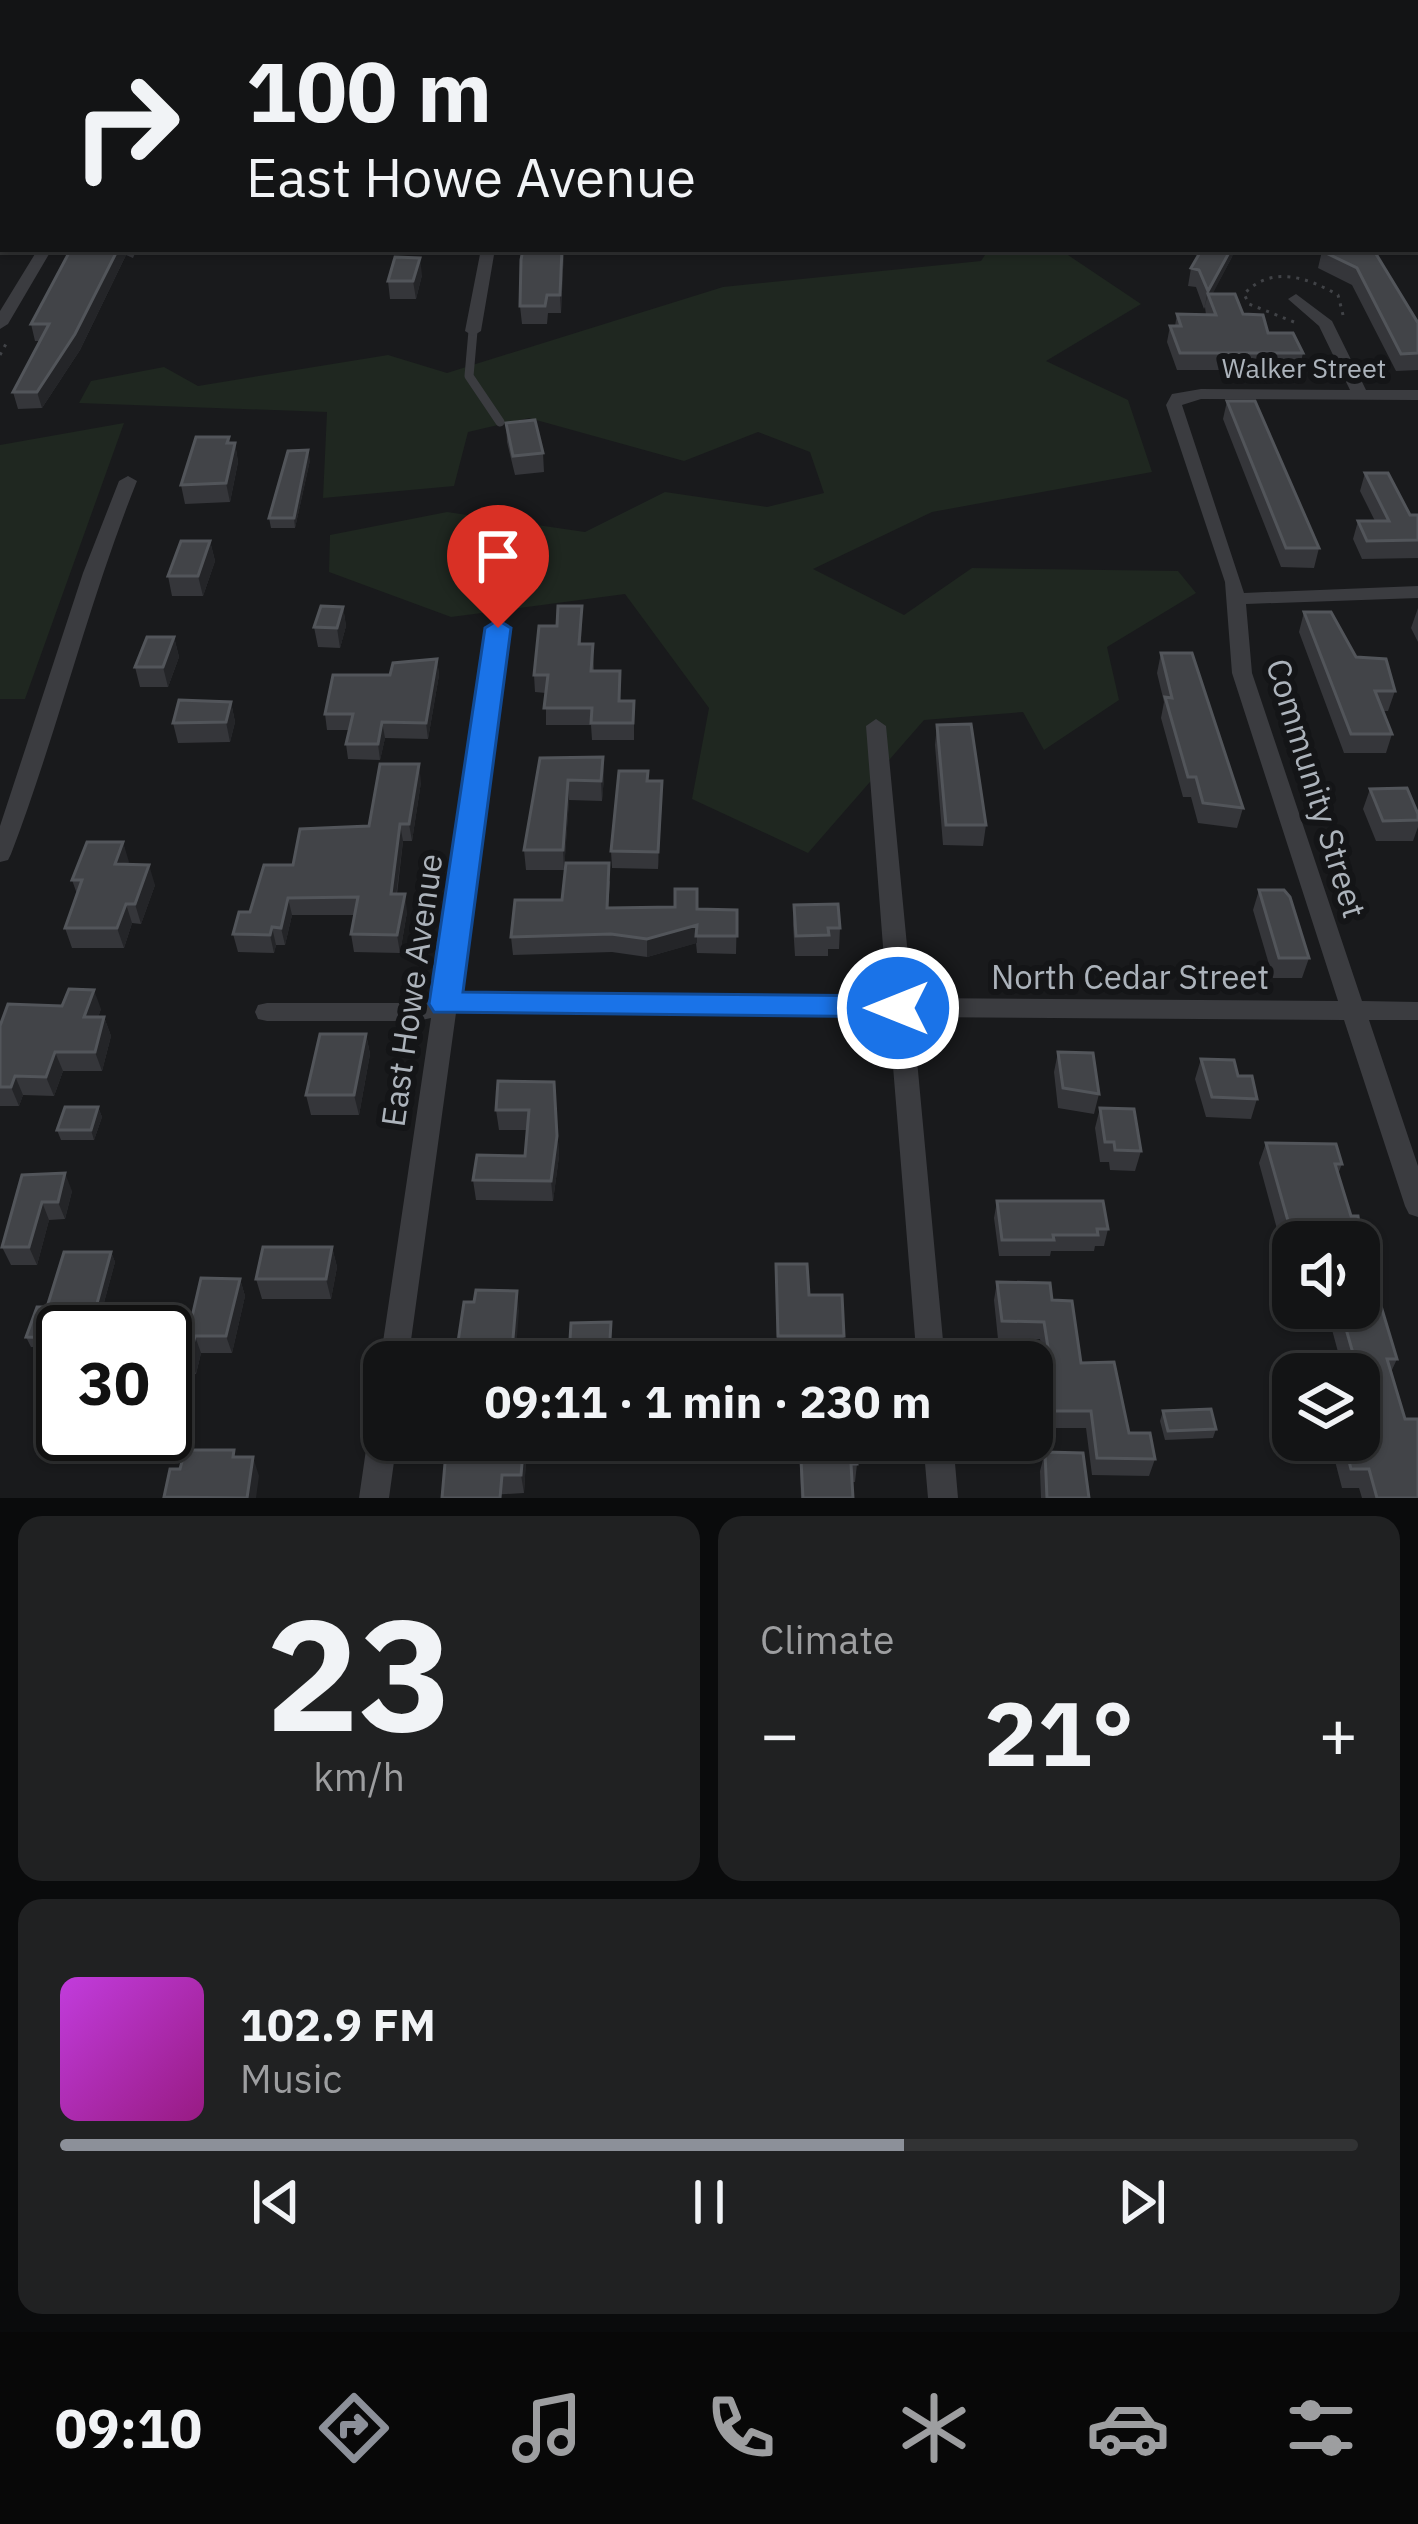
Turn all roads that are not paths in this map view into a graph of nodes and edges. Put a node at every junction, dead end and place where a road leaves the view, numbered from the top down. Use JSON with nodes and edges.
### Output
{"nodes":[{"id":1,"x":43,"y":252,"type":"edge"},
{"id":2,"x":487,"y":252,"type":"edge"},
{"id":3,"x":1296,"y":299,"type":"dead end"},
{"id":4,"x":0,"y":324,"type":"edge"},
{"id":5,"x":473,"y":331,"type":"joint"},
{"id":6,"x":1360,"y":394,"type":"junction"},
{"id":7,"x":1190,"y":395,"type":"joint"},
{"id":8,"x":1418,"y":395,"type":"edge"},
{"id":9,"x":500,"y":422,"type":"dead end"},
{"id":10,"x":128,"y":481,"type":"dead end"},
{"id":11,"x":1418,"y":592,"type":"edge"},
{"id":12,"x":1237,"y":599,"type":"junction"},
{"id":13,"x":498,"y":628,"type":"dead end"},
{"id":14,"x":876,"y":726,"type":"dead end"},
{"id":15,"x":0,"y":854,"type":"edge"},
{"id":16,"x":445,"y":1004,"type":"junction"},
{"id":17,"x":898,"y":1008,"type":"junction"},
{"id":18,"x":1353,"y":1010,"type":"junction"},
{"id":19,"x":1418,"y":1011,"type":"edge"},
{"id":20,"x":267,"y":1012,"type":"dead end"},
{"id":21,"x":1418,"y":1206,"type":"edge"},
{"id":22,"x":397,"y":1341,"type":"edge"},
{"id":23,"x":929,"y":1341,"type":"edge"},
{"id":24,"x":379,"y":1461,"type":"edge"},
{"id":25,"x":940,"y":1461,"type":"edge"},
{"id":26,"x":374,"y":1498,"type":"edge"},
{"id":27,"x":943,"y":1498,"type":"edge"}],
"edges":[{"from":1,"to":4,"type":"street"},
{"from":2,"to":5,"type":"street"},
{"from":3,"to":6,"type":"street"},
{"from":5,"to":9,"type":"lane"},
{"from":6,"to":7,"type":"street","name":"Walker Street"},
{"from":6,"to":8,"type":"street","name":"Walker Street"},
{"from":7,"to":12,"type":"street","name":"Community Street"},
{"from":10,"to":15,"type":"street"},
{"from":11,"to":12,"type":"street"},
{"from":12,"to":18,"type":"street","name":"Community Street"},
{"from":13,"to":16,"type":"street","name":"East Howe Avenue"},
{"from":14,"to":17,"type":"street"},
{"from":16,"to":17,"type":"street","name":"North Cedar Street"},
{"from":16,"to":20,"type":"street","name":"North Cedar Street"},
{"from":16,"to":22,"type":"street","name":"East Howe Avenue"},
{"from":17,"to":18,"type":"street","name":"North Cedar Street"},
{"from":17,"to":23,"type":"street"},
{"from":18,"to":19,"type":"street","name":"North Cedar Street"},
{"from":18,"to":21,"type":"street","name":"Community Street"},
{"from":24,"to":26,"type":"street"},
{"from":25,"to":27,"type":"street"}]}
